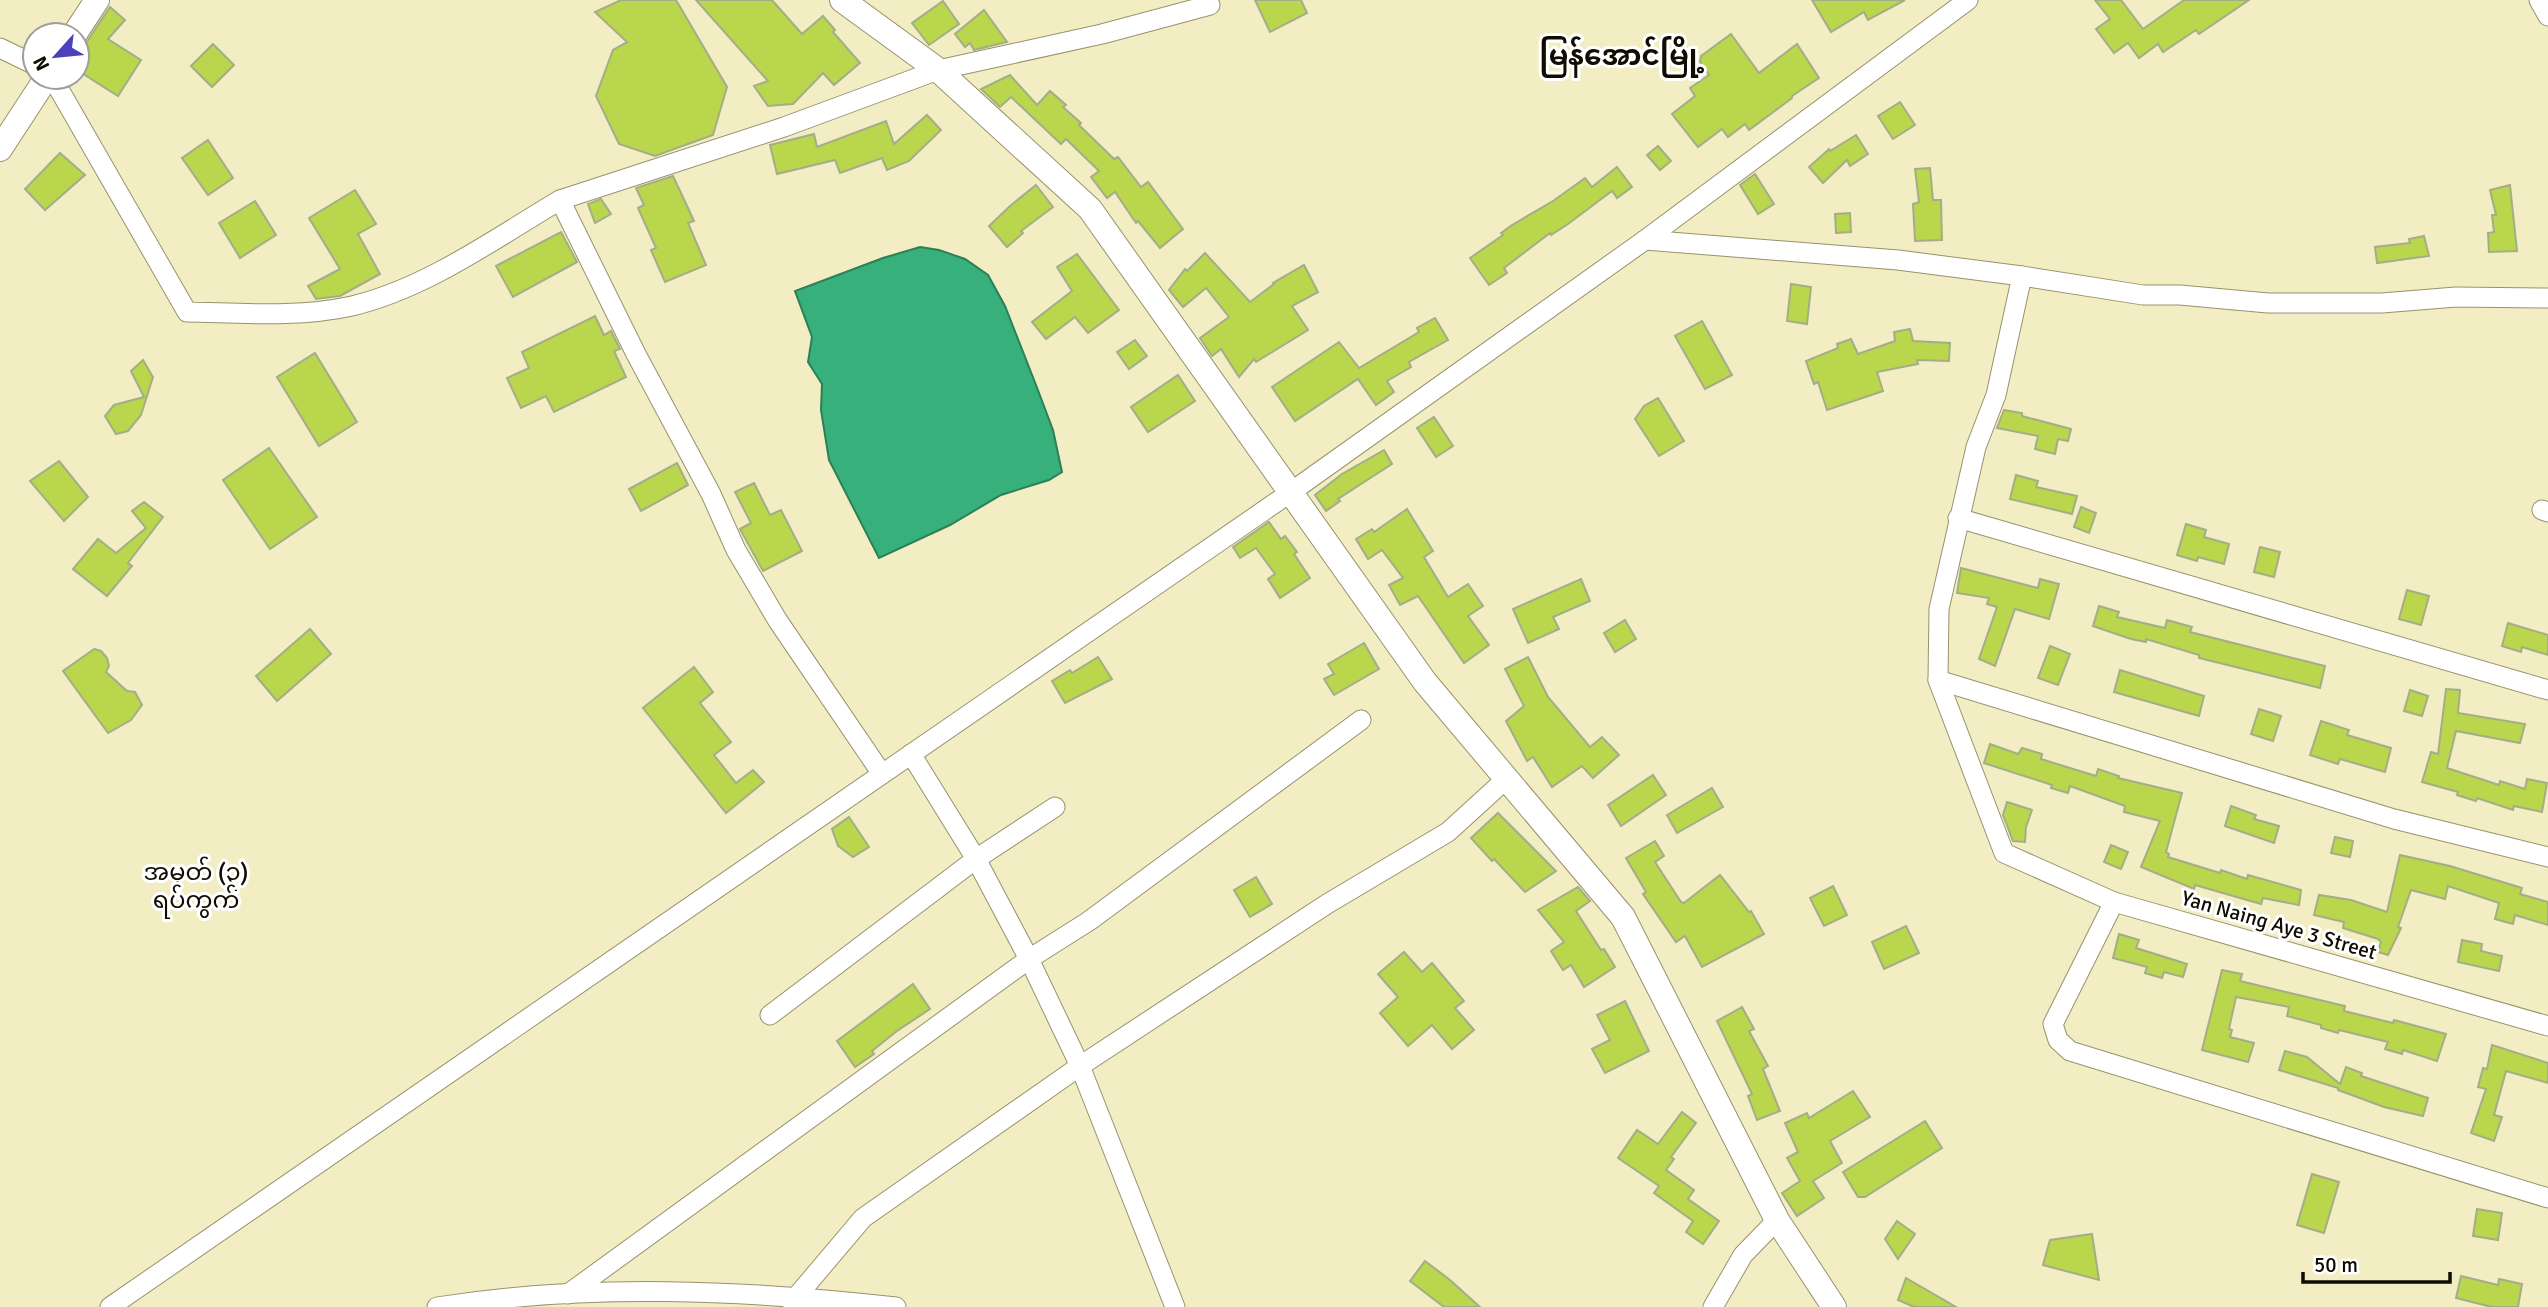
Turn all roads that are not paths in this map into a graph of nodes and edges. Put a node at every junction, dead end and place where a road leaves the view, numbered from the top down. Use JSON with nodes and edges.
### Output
{"nodes":[{"id":1,"x":97,"y":0,"type":"edge"},
{"id":2,"x":842,"y":0,"type":"edge"},
{"id":3,"x":1968,"y":0,"type":"edge"},
{"id":4,"x":2539,"y":0,"type":"edge"},
{"id":5,"x":1210,"y":5,"type":"dead end"},
{"id":6,"x":2548,"y":16,"type":"edge"},
{"id":7,"x":83,"y":21,"type":"edge"},
{"id":8,"x":0,"y":48,"type":"edge"},
{"id":9,"x":21,"y":58,"type":"edge"},
{"id":10,"x":937,"y":70,"type":"junction"},
{"id":11,"x":40,"y":91,"type":"edge"},
{"id":12,"x":58,"y":91,"type":"edge"},
{"id":13,"x":0,"y":149,"type":"edge"},
{"id":14,"x":560,"y":200,"type":"junction"},
{"id":15,"x":1646,"y":240,"type":"junction"},
{"id":16,"x":2022,"y":275,"type":"junction"},
{"id":17,"x":2548,"y":298,"type":"edge"},
{"id":18,"x":1291,"y":492,"type":"junction"},
{"id":19,"x":1958,"y":518,"type":"junction"},
{"id":20,"x":1938,"y":680,"type":"junction"},
{"id":21,"x":2548,"y":690,"type":"edge"},
{"id":22,"x":1361,"y":720,"type":"dead end"},
{"id":23,"x":911,"y":754,"type":"junction"},
{"id":24,"x":882,"y":774,"type":"junction"},
{"id":25,"x":1505,"y":780,"type":"junction"},
{"id":26,"x":1055,"y":807,"type":"dead end"},
{"id":27,"x":2548,"y":857,"type":"edge"},
{"id":28,"x":976,"y":859,"type":"junction"},
{"id":29,"x":2114,"y":902,"type":"junction"},
{"id":30,"x":1029,"y":959,"type":"junction"},
{"id":31,"x":770,"y":1015,"type":"dead end"},
{"id":32,"x":2548,"y":1026,"type":"edge"},
{"id":33,"x":1080,"y":1066,"type":"junction"},
{"id":34,"x":2548,"y":1198,"type":"edge"},
{"id":35,"x":1777,"y":1220,"type":"junction"},
{"id":36,"x":568,"y":1294,"type":"junction"},
{"id":37,"x":795,"y":1301,"type":"edge"},
{"id":38,"x":113,"y":1306,"type":"edge"},
{"id":39,"x":437,"y":1307,"type":"edge"},
{"id":40,"x":896,"y":1307,"type":"edge"},
{"id":41,"x":1175,"y":1307,"type":"edge"},
{"id":42,"x":1713,"y":1307,"type":"edge"},
{"id":43,"x":1834,"y":1307,"type":"edge"}],
"edges":[{"from":1,"to":7,"type":"main road"},
{"from":2,"to":10,"type":"main road"},
{"from":3,"to":15,"type":"street"},
{"from":4,"to":6,"type":"street"},
{"from":5,"to":10,"type":"street"},
{"from":8,"to":9,"type":"street"},
{"from":10,"to":14,"type":"street"},
{"from":10,"to":18,"type":"main road"},
{"from":11,"to":13,"type":"main road"},
{"from":12,"to":14,"type":"street"},
{"from":14,"to":24,"type":"street"},
{"from":15,"to":16,"type":"street"},
{"from":15,"to":18,"type":"street"},
{"from":16,"to":17,"type":"street"},
{"from":16,"to":19,"type":"street"},
{"from":18,"to":23,"type":"street"},
{"from":18,"to":25,"type":"main road"},
{"from":19,"to":20,"type":"street"},
{"from":19,"to":21,"type":"street"},
{"from":20,"to":27,"type":"street"},
{"from":20,"to":29,"type":"street","name":"Yan Naing Aye 3 Street"},
{"from":22,"to":30,"type":"street"},
{"from":23,"to":24,"type":"street"},
{"from":23,"to":28,"type":"street"},
{"from":24,"to":38,"type":"street"},
{"from":25,"to":33,"type":"street"},
{"from":25,"to":35,"type":"main road"},
{"from":26,"to":28,"type":"street"},
{"from":28,"to":30,"type":"street"},
{"from":28,"to":31,"type":"street"},
{"from":29,"to":32,"type":"street","name":"Yan Naing Aye 3 Street"},
{"from":29,"to":34,"type":"street"},
{"from":30,"to":33,"type":"street"},
{"from":30,"to":36,"type":"street"},
{"from":33,"to":37,"type":"street"},
{"from":33,"to":41,"type":"street"},
{"from":35,"to":42,"type":"street"},
{"from":35,"to":43,"type":"main road"},
{"from":36,"to":37,"type":"street"},
{"from":36,"to":39,"type":"street"},
{"from":37,"to":40,"type":"street"}]}
